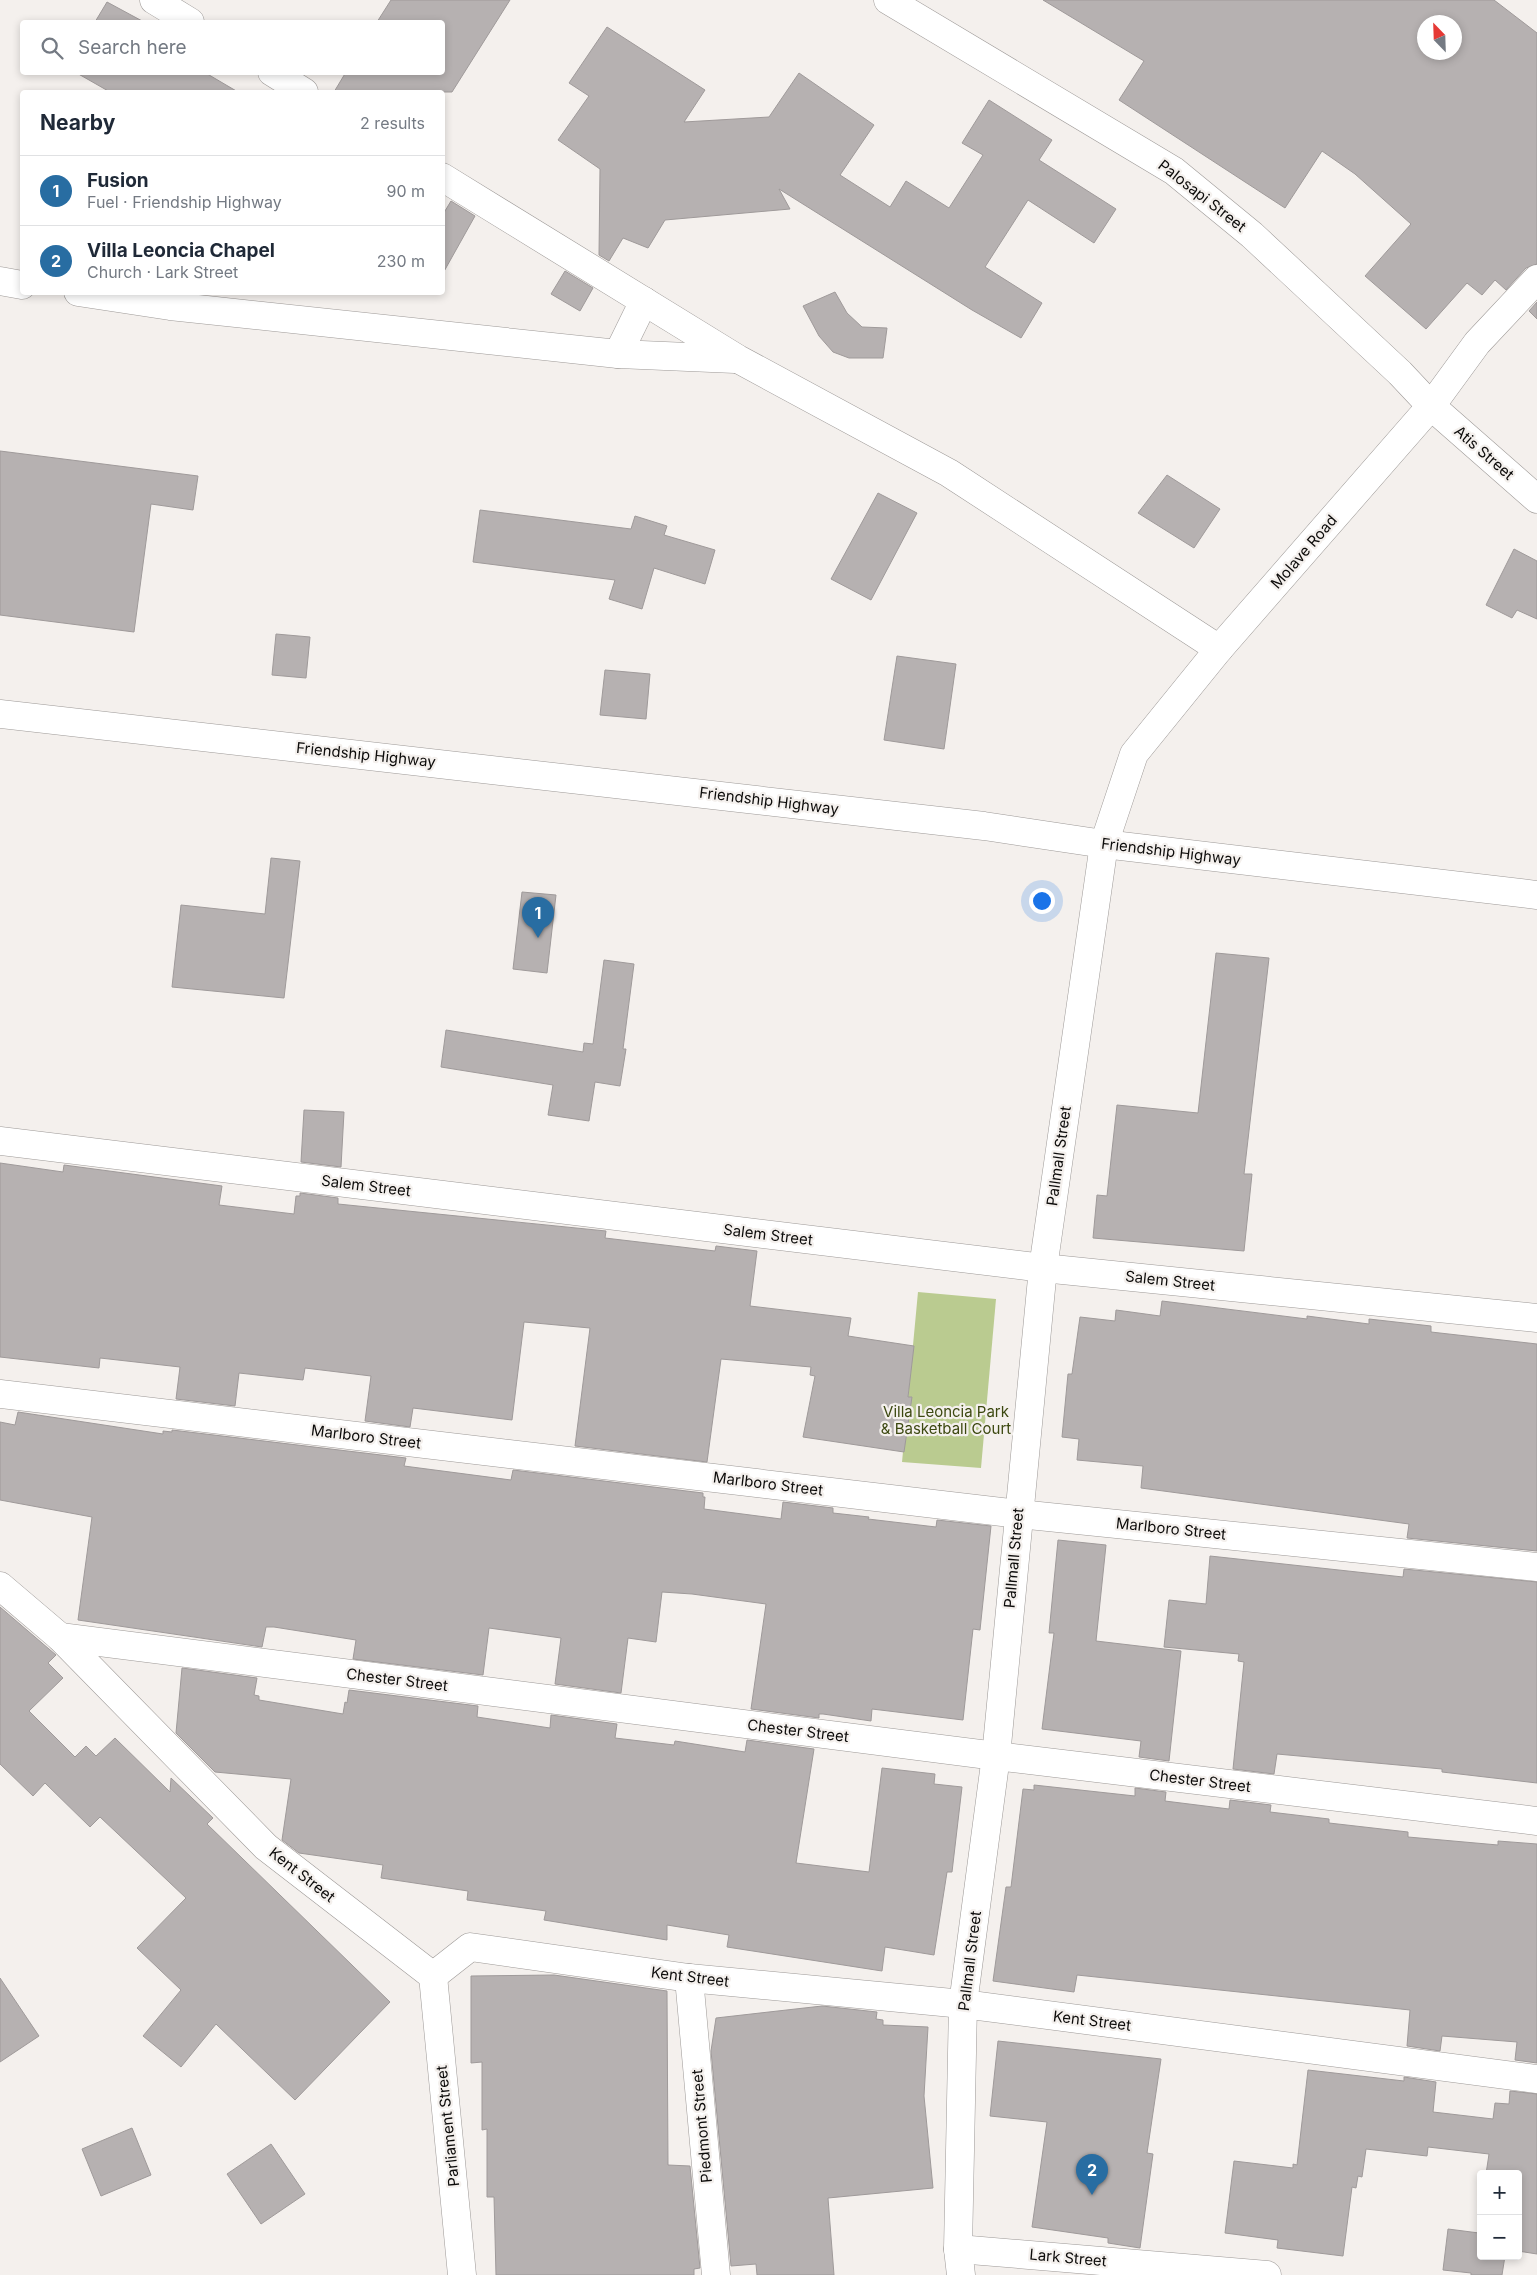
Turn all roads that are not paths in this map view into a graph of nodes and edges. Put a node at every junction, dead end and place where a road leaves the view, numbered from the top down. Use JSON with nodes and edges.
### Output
{"nodes":[{"id":1,"x":154,"y":0,"type":"edge"},
{"id":2,"x":888,"y":0,"type":"edge"},
{"id":3,"x":187,"y":20,"type":"edge"},
{"id":4,"x":277,"y":75,"type":"edge"},
{"id":5,"x":301,"y":90,"type":"edge"},
{"id":6,"x":445,"y":179,"type":"edge"},
{"id":7,"x":1537,"y":279,"type":"edge"},
{"id":8,"x":0,"y":282,"type":"edge"},
{"id":9,"x":20,"y":285,"type":"edge"},
{"id":10,"x":98,"y":295,"type":"edge"},
{"id":11,"x":644,"y":301,"type":"junction"},
{"id":12,"x":618,"y":354,"type":"junction"},
{"id":13,"x":738,"y":359,"type":"junction"},
{"id":14,"x":1431,"y":406,"type":"junction"},
{"id":15,"x":1537,"y":500,"type":"edge"},
{"id":16,"x":1219,"y":648,"type":"junction"},
{"id":17,"x":0,"y":714,"type":"edge"},
{"id":18,"x":1104,"y":844,"type":"junction"},
{"id":19,"x":1537,"y":895,"type":"edge"},
{"id":20,"x":0,"y":1141,"type":"edge"},
{"id":21,"x":1043,"y":1268,"type":"junction"},
{"id":22,"x":1537,"y":1318,"type":"edge"},
{"id":23,"x":0,"y":1394,"type":"edge"},
{"id":24,"x":1018,"y":1514,"type":"junction"},
{"id":25,"x":1537,"y":1567,"type":"edge"},
{"id":26,"x":0,"y":1586,"type":"edge"},
{"id":27,"x":60,"y":1637,"type":"junction"},
{"id":28,"x":996,"y":1756,"type":"junction"},
{"id":29,"x":1537,"y":1821,"type":"edge"},
{"id":30,"x":433,"y":1976,"type":"junction"},
{"id":31,"x":689,"y":1978,"type":"junction"},
{"id":32,"x":964,"y":2004,"type":"junction"},
{"id":33,"x":1537,"y":2079,"type":"edge"},
{"id":34,"x":960,"y":2262,"type":"edge"},
{"id":35,"x":1235,"y":2273,"type":"edge"},
{"id":36,"x":462,"y":2275,"type":"edge"},
{"id":37,"x":716,"y":2275,"type":"edge"},
{"id":38,"x":1267,"y":2275,"type":"edge"}],
"edges":[{"from":1,"to":3,"type":"street"},
{"from":2,"to":14,"type":"street","name":"Palosapi Street"},
{"from":4,"to":5,"type":"street"},
{"from":6,"to":11,"type":"street"},
{"from":7,"to":14,"type":"street","name":"Molave Road"},
{"from":8,"to":9,"type":"street"},
{"from":10,"to":12,"type":"street"},
{"from":11,"to":12,"type":"street"},
{"from":11,"to":13,"type":"street"},
{"from":12,"to":13,"type":"street"},
{"from":13,"to":16,"type":"street"},
{"from":14,"to":15,"type":"street","name":"Atis Street"},
{"from":14,"to":16,"type":"street","name":"Molave Road"},
{"from":16,"to":18,"type":"street","name":"Molave Road"},
{"from":17,"to":18,"type":"street","name":"Friendship Highway"},
{"from":18,"to":19,"type":"street","name":"Friendship Highway"},
{"from":18,"to":21,"type":"street","name":"Pallmall Street"},
{"from":20,"to":21,"type":"street","name":"Salem Street"},
{"from":21,"to":22,"type":"street","name":"Salem Street"},
{"from":21,"to":24,"type":"street","name":"Pallmall Street"},
{"from":23,"to":24,"type":"street","name":"Marlboro Street"},
{"from":24,"to":25,"type":"street","name":"Marlboro Street"},
{"from":24,"to":28,"type":"street","name":"Pallmall Street"},
{"from":26,"to":27,"type":"street","name":"Kent Street"},
{"from":27,"to":28,"type":"street","name":"Chester Street"},
{"from":27,"to":30,"type":"street","name":"Kent Street"},
{"from":28,"to":29,"type":"street","name":"Chester Street"},
{"from":28,"to":32,"type":"street","name":"Pallmall Street"},
{"from":30,"to":31,"type":"street","name":"Kent Street"},
{"from":30,"to":36,"type":"street","name":"Parliament Street"},
{"from":31,"to":32,"type":"street","name":"Kent Street"},
{"from":31,"to":37,"type":"street","name":"Piedmont Street"},
{"from":32,"to":33,"type":"street","name":"Kent Street"},
{"from":32,"to":34,"type":"street","name":"Pallmall Street"},
{"from":34,"to":35,"type":"street","name":"Lark Street"},
{"from":35,"to":38,"type":"street","name":"Lark Street"}]}
